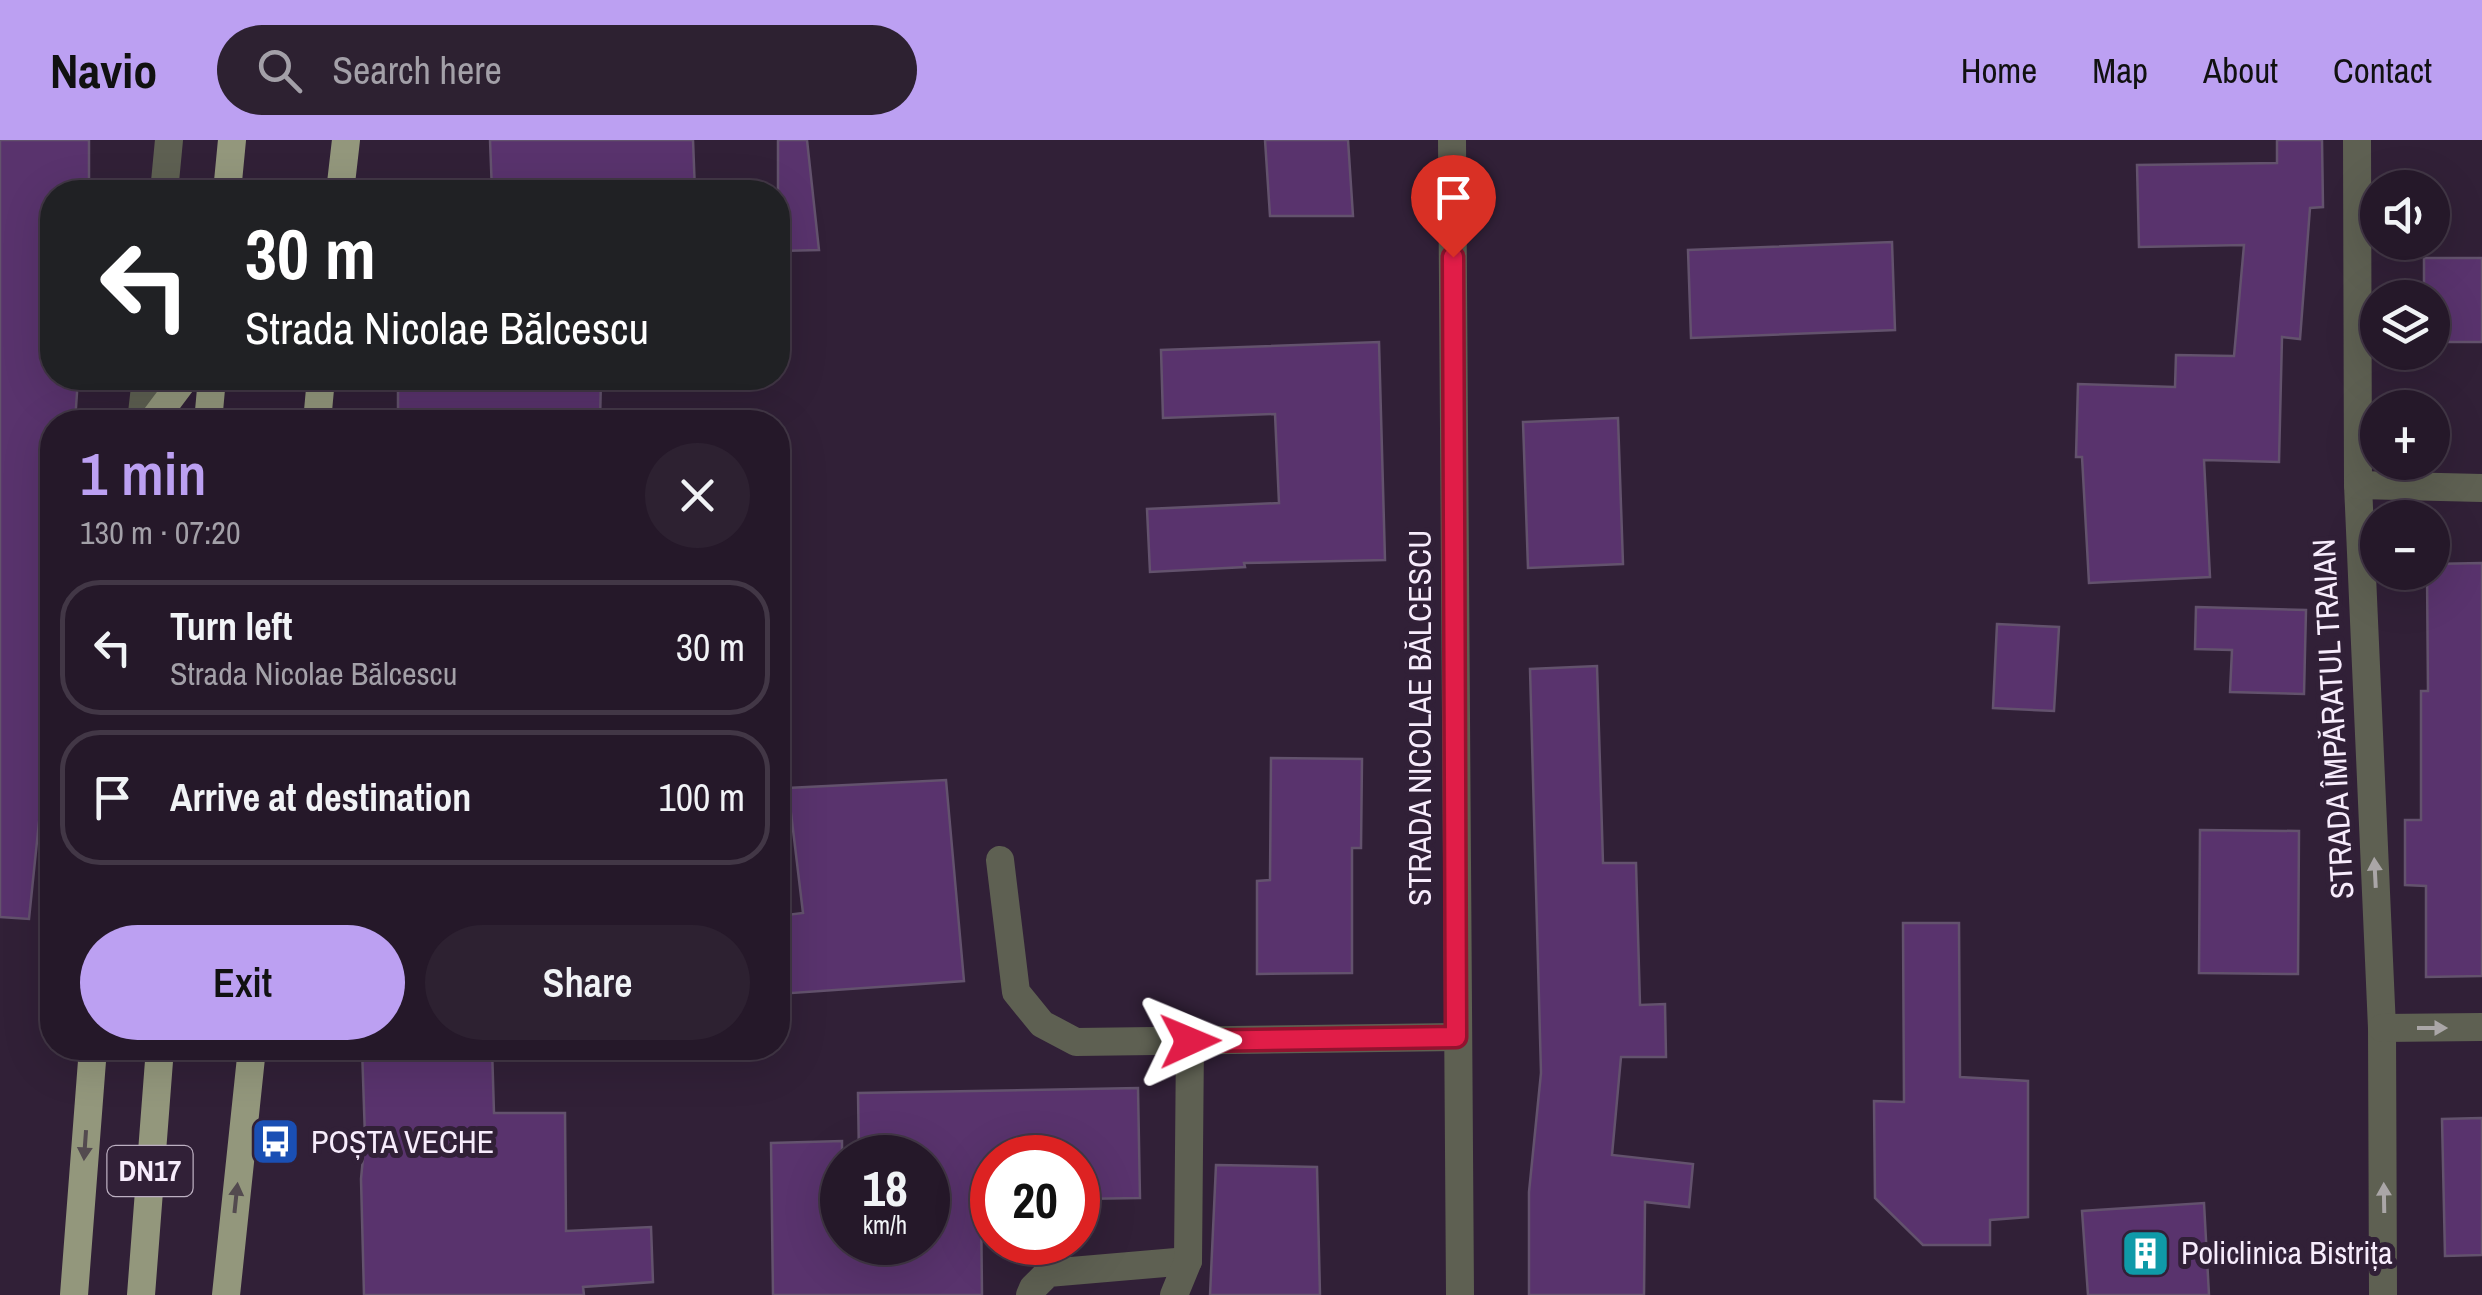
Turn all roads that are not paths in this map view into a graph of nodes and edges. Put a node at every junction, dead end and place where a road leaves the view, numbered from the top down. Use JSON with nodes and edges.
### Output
{"nodes":[{"id":1,"x":168,"y":140,"type":"edge"},
{"id":2,"x":232,"y":140,"type":"edge"},
{"id":3,"x":346,"y":140,"type":"edge"},
{"id":4,"x":1452,"y":140,"type":"edge"},
{"id":5,"x":2357,"y":140,"type":"edge"},
{"id":6,"x":165,"y":180,"type":"edge"},
{"id":7,"x":229,"y":180,"type":"edge"},
{"id":8,"x":341,"y":180,"type":"edge"},
{"id":9,"x":2358,"y":485,"type":"junction"},
{"id":10,"x":2482,"y":488,"type":"edge"},
{"id":11,"x":1000,"y":860,"type":"dead end"},
{"id":12,"x":2382,"y":1028,"type":"junction"},
{"id":13,"x":2482,"y":1028,"type":"edge"},
{"id":14,"x":1456,"y":1037,"type":"junction"},
{"id":15,"x":1190,"y":1041,"type":"junction"},
{"id":16,"x":92,"y":1060,"type":"edge"},
{"id":17,"x":159,"y":1060,"type":"edge"},
{"id":18,"x":251,"y":1060,"type":"edge"},
{"id":19,"x":1188,"y":1261,"type":"junction"},
{"id":20,"x":74,"y":1295,"type":"edge"},
{"id":21,"x":140,"y":1295,"type":"edge"},
{"id":22,"x":226,"y":1295,"type":"edge"},
{"id":23,"x":1030,"y":1295,"type":"edge"},
{"id":24,"x":1174,"y":1295,"type":"edge"},
{"id":25,"x":1460,"y":1295,"type":"edge"},
{"id":26,"x":2383,"y":1295,"type":"edge"}],
"edges":[{"from":1,"to":6,"type":"street"},
{"from":2,"to":7,"type":"main road"},
{"from":3,"to":8,"type":"main road"},
{"from":4,"to":14,"type":"street","name":"STRADA NICOLAE BĂLCESCU"},
{"from":5,"to":9,"type":"street","name":"STRADA ÎMPĂRATUL TRAIAN"},
{"from":9,"to":10,"type":"street"},
{"from":12,"to":9,"type":"street","name":"STRADA ÎMPĂRATUL TRAIAN","one_way":true},
{"from":11,"to":15,"type":"street"},
{"from":12,"to":13,"type":"street","one_way":true},
{"from":26,"to":12,"type":"street","name":"STRADA ÎMPĂRATUL TRAIAN","one_way":true},
{"from":14,"to":15,"type":"street"},
{"from":14,"to":25,"type":"street","name":"STRADA NICOLAE BĂLCESCU"},
{"from":15,"to":19,"type":"street"},
{"from":16,"to":20,"type":"main road","one_way":true},
{"from":17,"to":21,"type":"main road","number":"DN17"},
{"from":22,"to":18,"type":"main road","number":"DN17","one_way":true},
{"from":19,"to":23,"type":"street"},
{"from":19,"to":24,"type":"street"}]}
